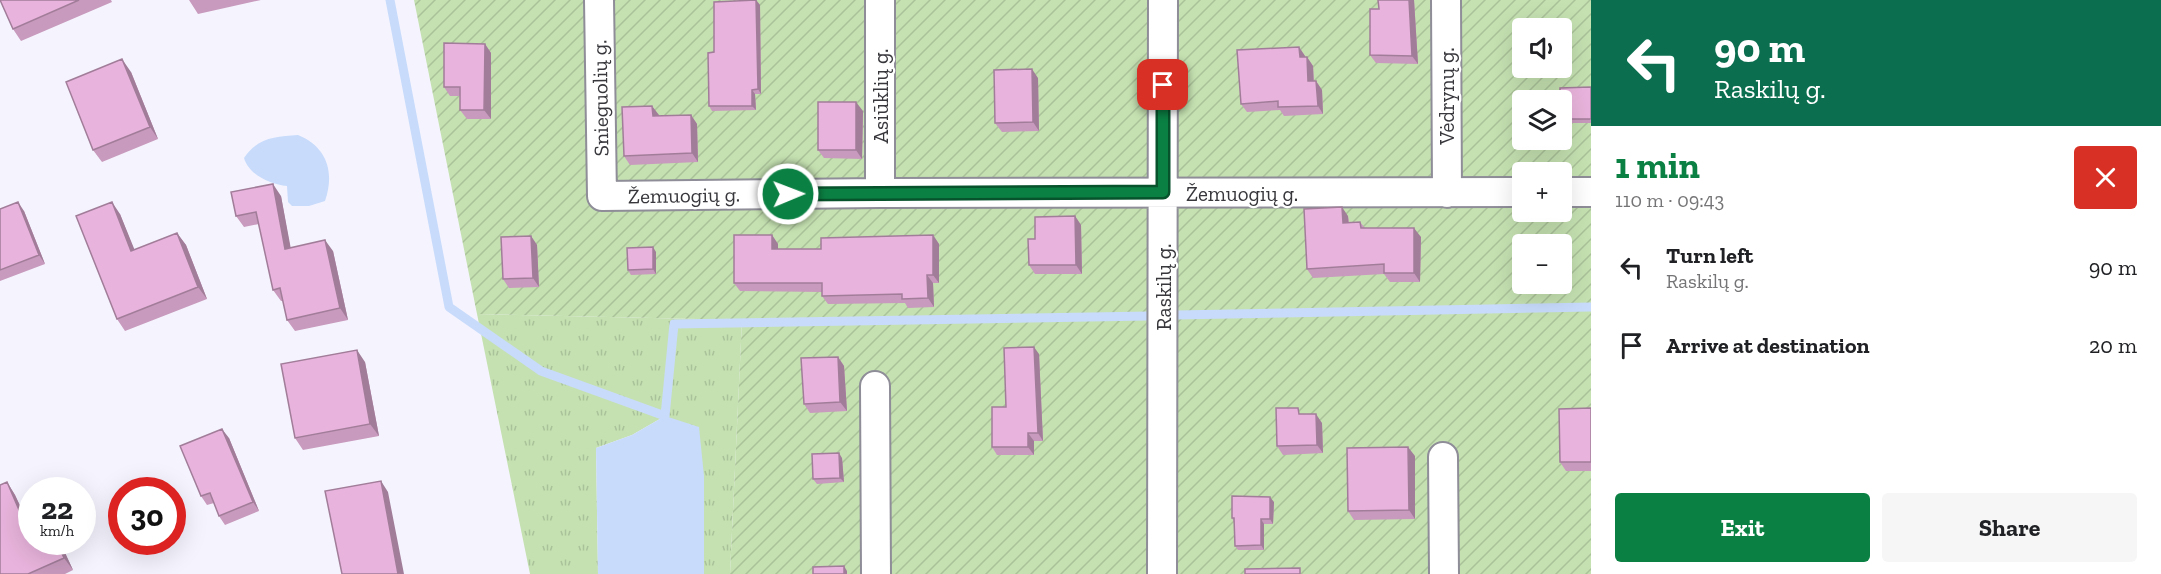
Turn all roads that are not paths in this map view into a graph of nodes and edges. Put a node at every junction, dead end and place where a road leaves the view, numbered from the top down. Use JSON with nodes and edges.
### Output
{"nodes":[{"id":1,"x":599,"y":0,"type":"edge"},
{"id":2,"x":880,"y":0,"type":"edge"},
{"id":3,"x":1163,"y":0,"type":"edge"},
{"id":4,"x":1446,"y":0,"type":"edge"},
{"id":5,"x":1163,"y":192,"type":"junction"},
{"id":6,"x":1512,"y":192,"type":"edge"},
{"id":7,"x":1572,"y":192,"type":"edge"},
{"id":8,"x":1591,"y":192,"type":"edge"},
{"id":9,"x":880,"y":193,"type":"junction"},
{"id":10,"x":1447,"y":193,"type":"junction"},
{"id":11,"x":602,"y":196,"type":"joint"},
{"id":12,"x":875,"y":386,"type":"dead end"},
{"id":13,"x":1443,"y":457,"type":"dead end"},
{"id":14,"x":876,"y":574,"type":"edge"},
{"id":15,"x":1162,"y":574,"type":"edge"},
{"id":16,"x":1444,"y":574,"type":"edge"}],
"edges":[{"from":1,"to":11,"type":"street","name":"Snieguolių g."},
{"from":2,"to":9,"type":"street","name":"Asiūklių g."},
{"from":3,"to":5,"type":"street","name":"Raskilų g."},
{"from":4,"to":10,"type":"street","name":"Vėdrynų g."},
{"from":5,"to":9,"type":"street","name":"Žemuogių g."},
{"from":5,"to":10,"type":"street","name":"Žemuogių g."},
{"from":5,"to":15,"type":"street","name":"Raskilų g."},
{"from":6,"to":10,"type":"street","name":"Žemuogių g."},
{"from":7,"to":8,"type":"street"},
{"from":9,"to":11,"type":"street","name":"Žemuogių g."},
{"from":12,"to":14,"type":"street"},
{"from":13,"to":16,"type":"street"}]}
